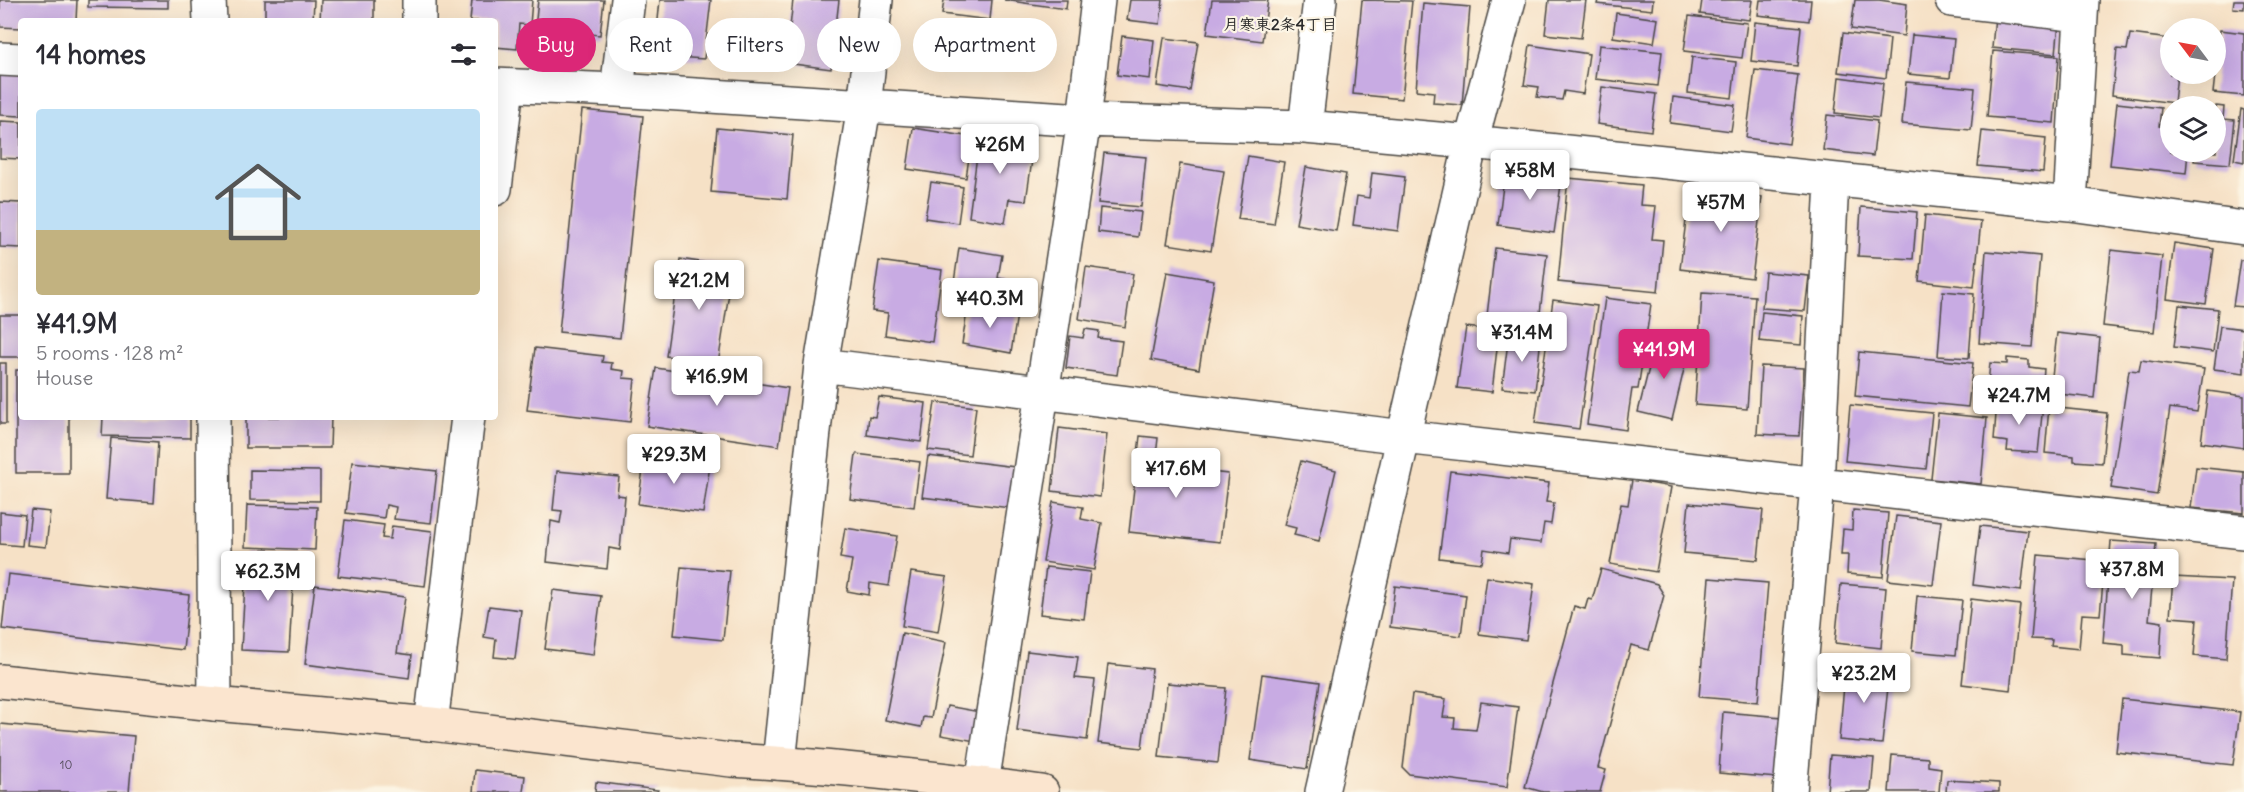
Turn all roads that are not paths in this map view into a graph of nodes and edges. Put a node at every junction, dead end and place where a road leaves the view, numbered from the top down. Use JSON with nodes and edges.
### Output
{"nodes":[{"id":1,"x":209,"y":0,"type":"edge"},
{"id":2,"x":419,"y":0,"type":"edge"},
{"id":3,"x":628,"y":0,"type":"edge"},
{"id":4,"x":876,"y":0,"type":"edge"},
{"id":5,"x":1098,"y":0,"type":"edge"},
{"id":6,"x":1320,"y":0,"type":"edge"},
{"id":7,"x":1509,"y":0,"type":"edge"},
{"id":8,"x":1953,"y":0,"type":"edge"},
{"id":9,"x":2081,"y":7,"type":"edge"},
{"id":10,"x":210,"y":18,"type":"edge"},
{"id":11,"x":419,"y":18,"type":"edge"},
{"id":12,"x":0,"y":60,"type":"edge"},
{"id":13,"x":18,"y":60,"type":"edge"},
{"id":14,"x":501,"y":86,"type":"edge"},
{"id":15,"x":617,"y":90,"type":"junction"},
{"id":16,"x":864,"y":107,"type":"junction"},
{"id":17,"x":1084,"y":120,"type":"junction"},
{"id":18,"x":1305,"y":127,"type":"junction"},
{"id":19,"x":498,"y":138,"type":"edge"},
{"id":20,"x":1471,"y":142,"type":"junction"},
{"id":21,"x":1832,"y":181,"type":"junction"},
{"id":22,"x":2070,"y":204,"type":"junction"},
{"id":23,"x":2244,"y":228,"type":"edge"},
{"id":24,"x":821,"y":365,"type":"junction"},
{"id":25,"x":1042,"y":393,"type":"junction"},
{"id":26,"x":213,"y":420,"type":"edge"},
{"id":27,"x":468,"y":420,"type":"edge"},
{"id":28,"x":1404,"y":437,"type":"junction"},
{"id":29,"x":1817,"y":485,"type":"junction"},
{"id":30,"x":2244,"y":532,"type":"edge"},
{"id":31,"x":0,"y":681,"type":"edge"},
{"id":32,"x":215,"y":704,"type":"junction"},
{"id":33,"x":431,"y":724,"type":"junction"},
{"id":34,"x":779,"y":763,"type":"junction"},
{"id":35,"x":982,"y":784,"type":"junction"},
{"id":36,"x":1042,"y":792,"type":"edge"},
{"id":37,"x":1322,"y":792,"type":"edge"},
{"id":38,"x":1790,"y":792,"type":"edge"}],
"edges":[{"from":1,"to":10,"type":"street"},
{"from":2,"to":11,"type":"street"},
{"from":3,"to":15,"type":"street"},
{"from":4,"to":16,"type":"street"},
{"from":5,"to":17,"type":"street"},
{"from":6,"to":18,"type":"street"},
{"from":7,"to":20,"type":"street"},
{"from":8,"to":9,"type":"street"},
{"from":9,"to":22,"type":"street"},
{"from":12,"to":13,"type":"street"},
{"from":14,"to":15,"type":"street"},
{"from":14,"to":19,"type":"street"},
{"from":15,"to":16,"type":"street"},
{"from":16,"to":17,"type":"street"},
{"from":16,"to":24,"type":"street"},
{"from":17,"to":18,"type":"street"},
{"from":17,"to":25,"type":"street"},
{"from":18,"to":20,"type":"street"},
{"from":20,"to":21,"type":"street"},
{"from":20,"to":28,"type":"street"},
{"from":21,"to":22,"type":"street"},
{"from":21,"to":29,"type":"street"},
{"from":22,"to":23,"type":"street"},
{"from":24,"to":25,"type":"street"},
{"from":24,"to":34,"type":"street"},
{"from":25,"to":28,"type":"street"},
{"from":25,"to":35,"type":"street"},
{"from":26,"to":32,"type":"street"},
{"from":27,"to":33,"type":"street"},
{"from":28,"to":29,"type":"street"},
{"from":28,"to":37,"type":"street"},
{"from":29,"to":30,"type":"street"},
{"from":29,"to":38,"type":"street"},
{"from":31,"to":32,"type":"street"},
{"from":32,"to":33,"type":"street"},
{"from":33,"to":34,"type":"street"},
{"from":34,"to":35,"type":"street"},
{"from":35,"to":36,"type":"street"}]}
